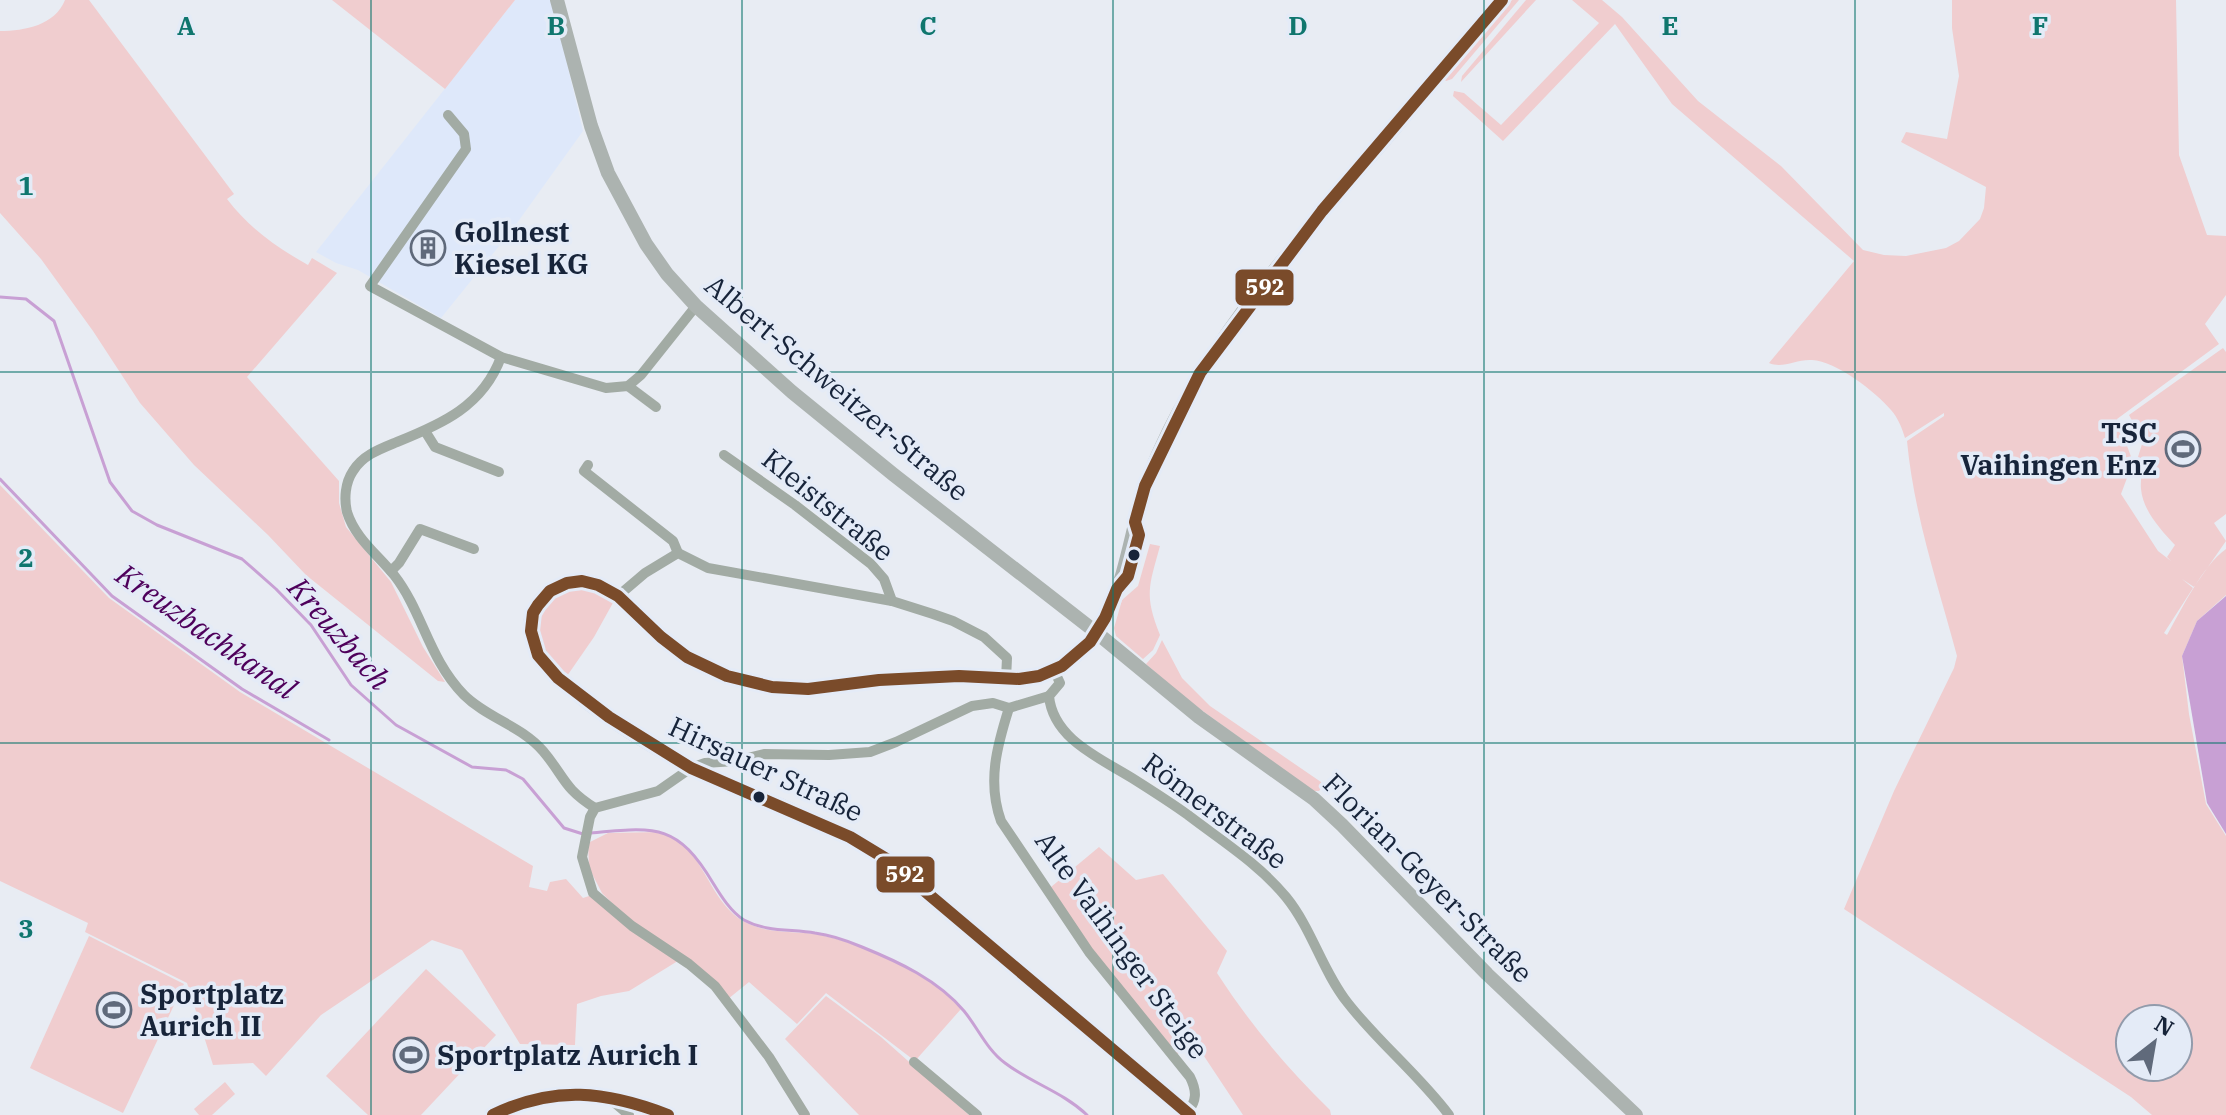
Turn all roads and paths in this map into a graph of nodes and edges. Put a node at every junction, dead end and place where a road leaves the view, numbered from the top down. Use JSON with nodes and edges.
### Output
{"nodes":[{"id":1,"x":557,"y":0,"type":"edge"},
{"id":2,"x":1502,"y":0,"type":"edge"},
{"id":3,"x":448,"y":115,"type":"dead end"},
{"id":4,"x":696,"y":306,"type":"junction"},
{"id":5,"x":501,"y":357,"type":"junction"},
{"id":6,"x":628,"y":386,"type":"junction"},
{"id":7,"x":656,"y":407,"type":"dead end"},
{"id":8,"x":425,"y":431,"type":"junction"},
{"id":9,"x":724,"y":455,"type":"dead end"},
{"id":10,"x":588,"y":465,"type":"dead end"},
{"id":11,"x":499,"y":472,"type":"dead end"},
{"id":12,"x":474,"y":549,"type":"dead end"},
{"id":13,"x":678,"y":553,"type":"junction"},
{"id":14,"x":391,"y":571,"type":"junction"},
{"id":15,"x":618,"y":596,"type":"junction"},
{"id":16,"x":892,"y":601,"type":"junction"},
{"id":17,"x":1097,"y":633,"type":"junction"},
{"id":18,"x":1054,"y":670,"type":"junction"},
{"id":19,"x":1006,"y":679,"type":"junction"},
{"id":20,"x":1049,"y":696,"type":"junction"},
{"id":21,"x":1009,"y":708,"type":"junction"},
{"id":22,"x":691,"y":768,"type":"junction"},
{"id":23,"x":593,"y":812,"type":"junction"},
{"id":24,"x":914,"y":1062,"type":"dead end"},
{"id":25,"x":605,"y":1095,"type":"junction"},
{"id":26,"x":1184,"y":1113,"type":"edge"},
{"id":27,"x":493,"y":1115,"type":"edge"},
{"id":28,"x":629,"y":1115,"type":"edge"},
{"id":29,"x":668,"y":1115,"type":"edge"},
{"id":30,"x":805,"y":1115,"type":"edge"},
{"id":31,"x":977,"y":1115,"type":"edge"},
{"id":32,"x":1449,"y":1115,"type":"edge"},
{"id":33,"x":1636,"y":1115,"type":"edge"}],
"edges":[{"from":1,"to":4,"type":"main road","name":"Albert-Schweitzer-Straße"},
{"from":2,"to":17,"type":"main road"},
{"from":3,"to":5,"type":"street"},
{"from":4,"to":6,"type":"street"},
{"from":4,"to":17,"type":"main road","name":"Albert-Schweitzer-Straße"},
{"from":5,"to":6,"type":"street"},
{"from":5,"to":8,"type":"street"},
{"from":6,"to":7,"type":"street"},
{"from":8,"to":11,"type":"street"},
{"from":8,"to":14,"type":"street"},
{"from":9,"to":16,"type":"street","name":"Kleiststraße"},
{"from":10,"to":13,"type":"street"},
{"from":12,"to":14,"type":"street"},
{"from":13,"to":15,"type":"street"},
{"from":13,"to":16,"type":"street"},
{"from":14,"to":23,"type":"street"},
{"from":15,"to":19,"type":"main road","name":"Hirsauer Straße"},
{"from":15,"to":22,"type":"main road","name":"Hirsauer Straße"},
{"from":16,"to":19,"type":"street"},
{"from":17,"to":18,"type":"main road","name":"Hirsauer Straße"},
{"from":17,"to":33,"type":"main road","name":"Florian-Geyer-Straße"},
{"from":18,"to":19,"type":"main road","name":"Hirsauer Straße"},
{"from":18,"to":20,"type":"street"},
{"from":20,"to":21,"type":"street"},
{"from":20,"to":32,"type":"street","name":"Römerstraße"},
{"from":21,"to":22,"type":"street"},
{"from":21,"to":26,"type":"street","name":"Alte Vaihinger Steige"},
{"from":22,"to":23,"type":"street"},
{"from":22,"to":26,"type":"main road","name":"Hirsauer Straße"},
{"from":23,"to":30,"type":"street"},
{"from":24,"to":31,"type":"street"},
{"from":25,"to":27,"type":"main road"},
{"from":25,"to":28,"type":"street"},
{"from":25,"to":29,"type":"main road"}]}
